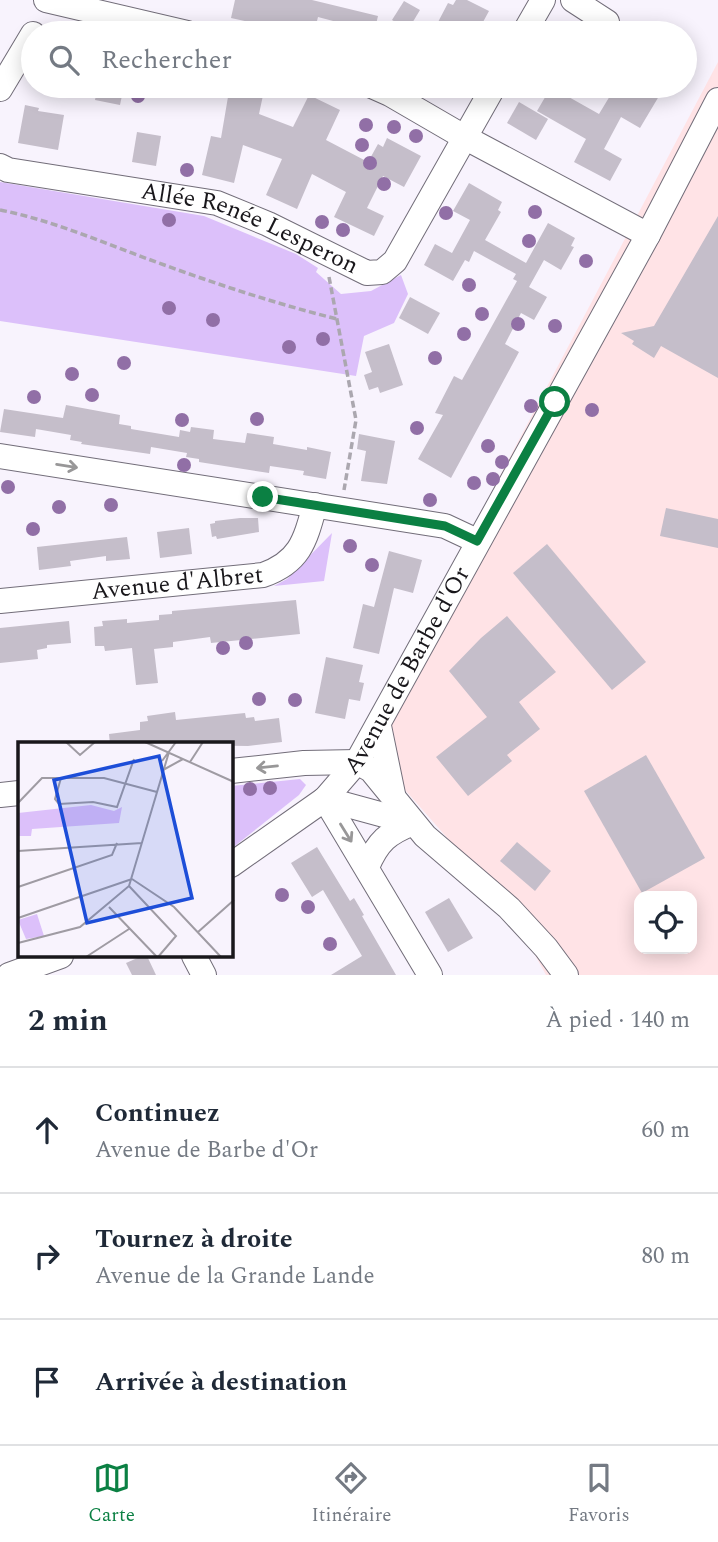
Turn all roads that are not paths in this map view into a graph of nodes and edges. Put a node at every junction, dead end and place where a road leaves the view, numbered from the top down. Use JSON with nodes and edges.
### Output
{"nodes":[{"id":1,"x":45,"y":0,"type":"edge"},
{"id":2,"x":543,"y":0,"type":"edge"},
{"id":3,"x":573,"y":0,"type":"edge"},
{"id":4,"x":38,"y":21,"type":"edge"},
{"id":5,"x":135,"y":21,"type":"edge"},
{"id":6,"x":531,"y":21,"type":"edge"},
{"id":7,"x":605,"y":21,"type":"edge"},
{"id":8,"x":21,"y":55,"type":"edge"},
{"id":9,"x":0,"y":89,"type":"edge"},
{"id":10,"x":398,"y":98,"type":"edge"},
{"id":11,"x":487,"y":98,"type":"edge"},
{"id":12,"x":718,"y":100,"type":"edge"},
{"id":13,"x":464,"y":137,"type":"junction"},
{"id":14,"x":0,"y":166,"type":"edge"},
{"id":15,"x":648,"y":235,"type":"junction"},
{"id":16,"x":0,"y":456,"type":"edge"},
{"id":17,"x":315,"y":505,"type":"junction"},
{"id":18,"x":477,"y":541,"type":"junction"},
{"id":19,"x":0,"y":601,"type":"edge"},
{"id":20,"x":379,"y":726,"type":"junction"},
{"id":21,"x":357,"y":762,"type":"junction"},
{"id":22,"x":233,"y":771,"type":"edge"},
{"id":23,"x":18,"y":793,"type":"edge"},
{"id":24,"x":0,"y":795,"type":"edge"},
{"id":25,"x":325,"y":799,"type":"junction"},
{"id":26,"x":394,"y":800,"type":"junction"},
{"id":27,"x":413,"y":823,"type":"junction"},
{"id":28,"x":233,"y":864,"type":"edge"},
{"id":29,"x":367,"y":867,"type":"junction"},
{"id":30,"x":56,"y":958,"type":"edge"},
{"id":31,"x":195,"y":958,"type":"edge"},
{"id":32,"x":9,"y":975,"type":"edge"},
{"id":33,"x":204,"y":975,"type":"edge"},
{"id":34,"x":430,"y":975,"type":"edge"},
{"id":35,"x":566,"y":975,"type":"edge"}],
"edges":[{"from":1,"to":4,"type":"street"},
{"from":1,"to":5,"type":"street"},
{"from":2,"to":6,"type":"street"},
{"from":3,"to":7,"type":"street"},
{"from":8,"to":9,"type":"street"},
{"from":10,"to":13,"type":"street"},
{"from":11,"to":13,"type":"street"},
{"from":12,"to":15,"type":"street","name":"Avenue de Barbe d'Or"},
{"from":13,"to":14,"type":"street","name":"Allée Renée Lesperon"},
{"from":13,"to":15,"type":"street"},
{"from":15,"to":18,"type":"street","name":"Avenue de Barbe d'Or"},
{"from":16,"to":17,"type":"street","one_way":true},
{"from":17,"to":18,"type":"street"},
{"from":17,"to":19,"type":"street","name":"Avenue d'Albret"},
{"from":18,"to":20,"type":"street","name":"Avenue de Barbe d'Or"},
{"from":20,"to":21,"type":"street","name":"Avenue de Barbe d'Or"},
{"from":20,"to":26,"type":"street"},
{"from":21,"to":22,"type":"street","one_way":true},
{"from":21,"to":25,"type":"street","name":"Avenue de Barbe d'Or"},
{"from":21,"to":26,"type":"street"},
{"from":23,"to":24,"type":"street"},
{"from":25,"to":27,"type":"street"},
{"from":25,"to":28,"type":"street","name":"Avenue de Barbe d'Or"},
{"from":25,"to":29,"type":"street","one_way":true},
{"from":26,"to":27,"type":"street"},
{"from":27,"to":29,"type":"street"},
{"from":27,"to":35,"type":"street"},
{"from":29,"to":34,"type":"street"},
{"from":30,"to":32,"type":"street"},
{"from":31,"to":33,"type":"street"}]}
